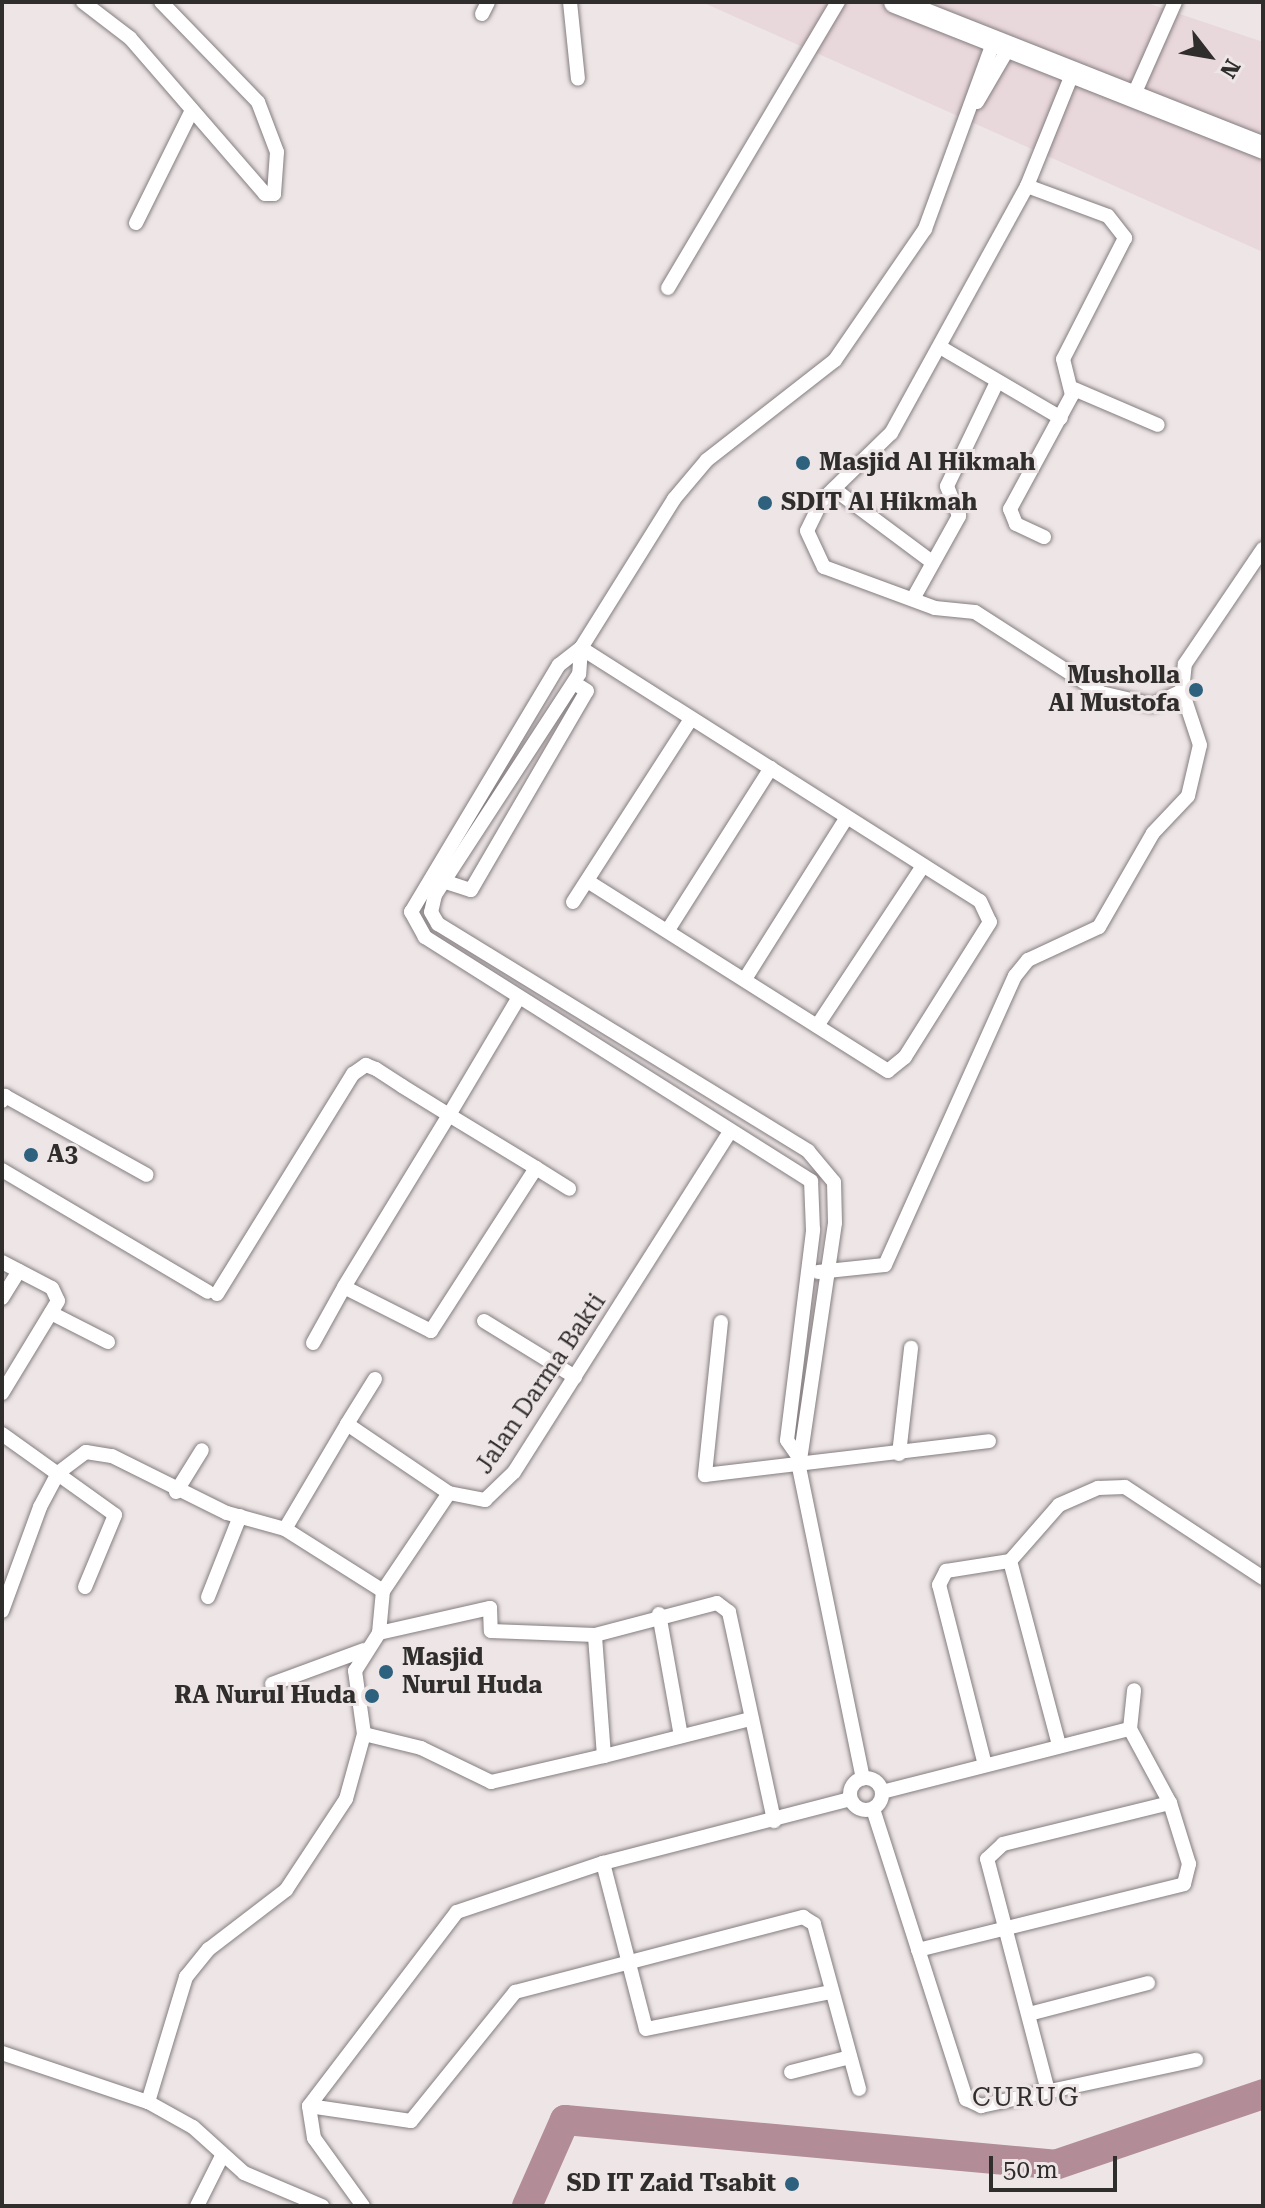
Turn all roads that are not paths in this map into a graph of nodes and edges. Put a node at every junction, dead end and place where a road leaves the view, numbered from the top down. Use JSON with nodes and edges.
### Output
{"nodes":[{"id":1,"x":83,"y":2,"type":"edge"},
{"id":2,"x":161,"y":2,"type":"edge"},
{"id":3,"x":570,"y":2,"type":"edge"},
{"id":4,"x":838,"y":2,"type":"edge"},
{"id":5,"x":895,"y":2,"type":"edge"},
{"id":6,"x":1175,"y":2,"type":"edge"},
{"id":7,"x":1000,"y":46,"type":"junction"},
{"id":8,"x":1073,"y":72,"type":"junction"},
{"id":9,"x":578,"y":79,"type":"dead end"},
{"id":10,"x":1132,"y":99,"type":"junction"},
{"id":11,"x":192,"y":110,"type":"junction"},
{"id":12,"x":1263,"y":148,"type":"edge"},
{"id":13,"x":1027,"y":186,"type":"junction"},
{"id":14,"x":136,"y":223,"type":"dead end"},
{"id":15,"x":668,"y":288,"type":"dead end"},
{"id":16,"x":940,"y":347,"type":"junction"},
{"id":17,"x":997,"y":382,"type":"junction"},
{"id":18,"x":1074,"y":389,"type":"junction"},
{"id":19,"x":1061,"y":418,"type":"junction"},
{"id":20,"x":1158,"y":425,"type":"dead end"},
{"id":21,"x":834,"y":489,"type":"junction"},
{"id":22,"x":1044,"y":537,"type":"dead end"},
{"id":23,"x":1263,"y":549,"type":"edge"},
{"id":24,"x":932,"y":562,"type":"junction"},
{"id":25,"x":914,"y":597,"type":"junction"},
{"id":26,"x":581,"y":648,"type":"junction"},
{"id":27,"x":574,"y":683,"type":"junction"},
{"id":28,"x":1182,"y":691,"type":"junction"},
{"id":29,"x":691,"y":719,"type":"junction"},
{"id":30,"x":771,"y":768,"type":"junction"},
{"id":31,"x":847,"y":817,"type":"junction"},
{"id":32,"x":923,"y":866,"type":"junction"},
{"id":33,"x":588,"y":881,"type":"junction"},
{"id":34,"x":446,"y":882,"type":"junction"},
{"id":35,"x":573,"y":902,"type":"dead end"},
{"id":36,"x":668,"y":930,"type":"junction"},
{"id":37,"x":745,"y":979,"type":"junction"},
{"id":38,"x":518,"y":999,"type":"junction"},
{"id":39,"x":817,"y":1026,"type":"junction"},
{"id":40,"x":633,"y":1038,"type":"junction"},
{"id":41,"x":618,"y":1062,"type":"junction"},
{"id":42,"x":2,"y":1101,"type":"edge"},
{"id":43,"x":449,"y":1115,"type":"junction"},
{"id":44,"x":730,"y":1131,"type":"junction"},
{"id":45,"x":536,"y":1168,"type":"junction"},
{"id":46,"x":2,"y":1170,"type":"edge"},
{"id":47,"x":147,"y":1175,"type":"dead end"},
{"id":48,"x":569,"y":1189,"type":"dead end"},
{"id":49,"x":2,"y":1262,"type":"edge"},
{"id":50,"x":805,"y":1270,"type":"junction"},
{"id":51,"x":19,"y":1271,"type":"junction"},
{"id":52,"x":824,"y":1273,"type":"junction"},
{"id":53,"x":344,"y":1287,"type":"junction"},
{"id":54,"x":2,"y":1298,"type":"edge"},
{"id":55,"x":51,"y":1313,"type":"junction"},
{"id":56,"x":484,"y":1321,"type":"dead end"},
{"id":57,"x":721,"y":1322,"type":"dead end"},
{"id":58,"x":108,"y":1342,"type":"dead end"},
{"id":59,"x":313,"y":1343,"type":"dead end"},
{"id":60,"x":911,"y":1348,"type":"dead end"},
{"id":61,"x":575,"y":1377,"type":"junction"},
{"id":62,"x":375,"y":1379,"type":"dead end"},
{"id":63,"x":2,"y":1393,"type":"edge"},
{"id":64,"x":347,"y":1424,"type":"junction"},
{"id":65,"x":2,"y":1434,"type":"edge"},
{"id":66,"x":989,"y":1441,"type":"dead end"},
{"id":67,"x":202,"y":1450,"type":"dead end"},
{"id":68,"x":899,"y":1454,"type":"junction"},
{"id":69,"x":799,"y":1462,"type":"junction"},
{"id":70,"x":58,"y":1473,"type":"junction"},
{"id":71,"x":176,"y":1492,"type":"junction"},
{"id":72,"x":449,"y":1493,"type":"junction"},
{"id":73,"x":240,"y":1516,"type":"junction"},
{"id":74,"x":285,"y":1529,"type":"junction"},
{"id":75,"x":1010,"y":1561,"type":"junction"},
{"id":76,"x":1263,"y":1578,"type":"edge"},
{"id":77,"x":85,"y":1587,"type":"dead end"},
{"id":78,"x":383,"y":1591,"type":"junction"},
{"id":79,"x":208,"y":1597,"type":"dead end"},
{"id":80,"x":2,"y":1611,"type":"edge"},
{"id":81,"x":659,"y":1614,"type":"junction"},
{"id":82,"x":379,"y":1633,"type":"junction"},
{"id":83,"x":595,"y":1635,"type":"junction"},
{"id":84,"x":364,"y":1650,"type":"junction"},
{"id":85,"x":272,"y":1684,"type":"dead end"},
{"id":86,"x":1134,"y":1690,"type":"dead end"},
{"id":87,"x":750,"y":1719,"type":"junction"},
{"id":88,"x":1130,"y":1729,"type":"junction"},
{"id":89,"x":364,"y":1734,"type":"junction"},
{"id":90,"x":681,"y":1736,"type":"junction"},
{"id":91,"x":1059,"y":1745,"type":"junction"},
{"id":92,"x":604,"y":1756,"type":"junction"},
{"id":93,"x":985,"y":1765,"type":"junction"},
{"id":94,"x":863,"y":1779,"type":"junction"},
{"id":95,"x":882,"y":1792,"type":"junction"},
{"id":96,"x":850,"y":1799,"type":"junction"},
{"id":97,"x":1170,"y":1803,"type":"junction"},
{"id":98,"x":873,"y":1809,"type":"junction"},
{"id":99,"x":774,"y":1821,"type":"junction"},
{"id":100,"x":603,"y":1863,"type":"junction"},
{"id":101,"x":1006,"y":1933,"type":"junction"},
{"id":102,"x":918,"y":1950,"type":"junction"},
{"id":103,"x":624,"y":1960,"type":"junction"},
{"id":104,"x":1148,"y":1983,"type":"dead end"},
{"id":105,"x":831,"y":1992,"type":"junction"},
{"id":106,"x":1029,"y":2014,"type":"junction"},
{"id":107,"x":2,"y":2053,"type":"edge"},
{"id":108,"x":850,"y":2057,"type":"junction"},
{"id":109,"x":1196,"y":2060,"type":"dead end"},
{"id":110,"x":791,"y":2072,"type":"dead end"},
{"id":111,"x":859,"y":2089,"type":"dead end"},
{"id":112,"x":1048,"y":2091,"type":"junction"},
{"id":113,"x":148,"y":2102,"type":"junction"},
{"id":114,"x":309,"y":2106,"type":"junction"},
{"id":115,"x":222,"y":2156,"type":"junction"},
{"id":116,"x":197,"y":2206,"type":"edge"},
{"id":117,"x":322,"y":2206,"type":"edge"},
{"id":118,"x":363,"y":2206,"type":"edge"}],
"edges":[{"from":1,"to":11,"type":"street"},
{"from":2,"to":11,"type":"street"},
{"from":3,"to":9,"type":"street"},
{"from":4,"to":15,"type":"street"},
{"from":5,"to":7,"type":"main road"},
{"from":6,"to":10,"type":"street"},
{"from":7,"to":8,"type":"main road"},
{"from":7,"to":26,"type":"street"},
{"from":8,"to":10,"type":"main road"},
{"from":8,"to":13,"type":"street"},
{"from":10,"to":12,"type":"main road"},
{"from":11,"to":14,"type":"street"},
{"from":13,"to":16,"type":"street"},
{"from":13,"to":18,"type":"street"},
{"from":16,"to":17,"type":"street"},
{"from":16,"to":21,"type":"street"},
{"from":17,"to":19,"type":"street"},
{"from":17,"to":24,"type":"street"},
{"from":18,"to":19,"type":"street"},
{"from":18,"to":20,"type":"street"},
{"from":19,"to":22,"type":"street"},
{"from":21,"to":24,"type":"street"},
{"from":21,"to":25,"type":"street"},
{"from":23,"to":28,"type":"street"},
{"from":24,"to":25,"type":"street"},
{"from":25,"to":28,"type":"street"},
{"from":26,"to":27,"type":"street"},
{"from":26,"to":29,"type":"street"},
{"from":26,"to":38,"type":"street"},
{"from":27,"to":34,"type":"street"},
{"from":27,"to":34,"type":"street"},
{"from":28,"to":52,"type":"street"},
{"from":29,"to":30,"type":"street"},
{"from":29,"to":33,"type":"street"},
{"from":30,"to":31,"type":"street"},
{"from":30,"to":36,"type":"street"},
{"from":31,"to":32,"type":"street"},
{"from":31,"to":37,"type":"street"},
{"from":32,"to":39,"type":"street"},
{"from":32,"to":39,"type":"street"},
{"from":33,"to":35,"type":"street"},
{"from":33,"to":36,"type":"street"},
{"from":34,"to":40,"type":"street"},
{"from":36,"to":37,"type":"street"},
{"from":37,"to":39,"type":"street"},
{"from":38,"to":41,"type":"street"},
{"from":38,"to":43,"type":"street"},
{"from":40,"to":41,"type":"street"},
{"from":40,"to":52,"type":"street"},
{"from":41,"to":44,"type":"street"},
{"from":42,"to":47,"type":"street"},
{"from":43,"to":45,"type":"street"},
{"from":43,"to":46,"type":"street"},
{"from":43,"to":53,"type":"street"},
{"from":44,"to":50,"type":"street"},
{"from":44,"to":61,"type":"street","name":"Jalan Darma Bakti"},
{"from":45,"to":48,"type":"street"},
{"from":45,"to":53,"type":"street"},
{"from":49,"to":51,"type":"street"},
{"from":50,"to":52,"type":"street"},
{"from":50,"to":69,"type":"street"},
{"from":51,"to":54,"type":"street"},
{"from":51,"to":55,"type":"street"},
{"from":52,"to":69,"type":"street"},
{"from":53,"to":59,"type":"street"},
{"from":55,"to":58,"type":"street"},
{"from":55,"to":63,"type":"street"},
{"from":56,"to":61,"type":"street"},
{"from":57,"to":69,"type":"street"},
{"from":60,"to":68,"type":"street"},
{"from":61,"to":72,"type":"street","name":"Jalan Darma Bakti"},
{"from":62,"to":64,"type":"street"},
{"from":64,"to":72,"type":"street"},
{"from":64,"to":74,"type":"street"},
{"from":65,"to":70,"type":"street"},
{"from":66,"to":68,"type":"street"},
{"from":67,"to":71,"type":"street"},
{"from":68,"to":69,"type":"street"},
{"from":69,"to":94,"type":"street"},
{"from":70,"to":71,"type":"street"},
{"from":70,"to":77,"type":"street"},
{"from":70,"to":80,"type":"street"},
{"from":71,"to":73,"type":"street"},
{"from":72,"to":78,"type":"street"},
{"from":73,"to":74,"type":"street"},
{"from":73,"to":79,"type":"street"},
{"from":74,"to":78,"type":"street"},
{"from":75,"to":76,"type":"street"},
{"from":75,"to":91,"type":"street"},
{"from":75,"to":93,"type":"street"},
{"from":78,"to":82,"type":"street"},
{"from":81,"to":83,"type":"street"},
{"from":81,"to":87,"type":"street"},
{"from":81,"to":90,"type":"street"},
{"from":82,"to":83,"type":"street"},
{"from":82,"to":84,"type":"street"},
{"from":83,"to":92,"type":"street"},
{"from":84,"to":85,"type":"street"},
{"from":84,"to":89,"type":"street"},
{"from":86,"to":88,"type":"street"},
{"from":87,"to":90,"type":"street"},
{"from":87,"to":99,"type":"street"},
{"from":88,"to":91,"type":"street"},
{"from":88,"to":97,"type":"street"},
{"from":89,"to":92,"type":"street"},
{"from":89,"to":113,"type":"street"},
{"from":90,"to":92,"type":"street"},
{"from":91,"to":93,"type":"street"},
{"from":93,"to":95,"type":"street"},
{"from":94,"to":95,"type":"street"},
{"from":94,"to":96,"type":"street"},
{"from":95,"to":98,"type":"street"},
{"from":96,"to":98,"type":"street"},
{"from":96,"to":99,"type":"street"},
{"from":97,"to":101,"type":"street"},
{"from":97,"to":101,"type":"street"},
{"from":98,"to":102,"type":"street"},
{"from":99,"to":100,"type":"street"},
{"from":100,"to":103,"type":"street"},
{"from":100,"to":114,"type":"street"},
{"from":101,"to":102,"type":"street"},
{"from":101,"to":106,"type":"street"},
{"from":102,"to":112,"type":"street"},
{"from":103,"to":105,"type":"street"},
{"from":103,"to":105,"type":"street"},
{"from":103,"to":114,"type":"street"},
{"from":104,"to":106,"type":"street"},
{"from":105,"to":108,"type":"street"},
{"from":106,"to":112,"type":"street"},
{"from":107,"to":113,"type":"street"},
{"from":108,"to":110,"type":"street"},
{"from":108,"to":111,"type":"street"},
{"from":109,"to":112,"type":"street"},
{"from":113,"to":115,"type":"street"},
{"from":114,"to":118,"type":"street"},
{"from":115,"to":116,"type":"street"},
{"from":115,"to":117,"type":"street"}]}
